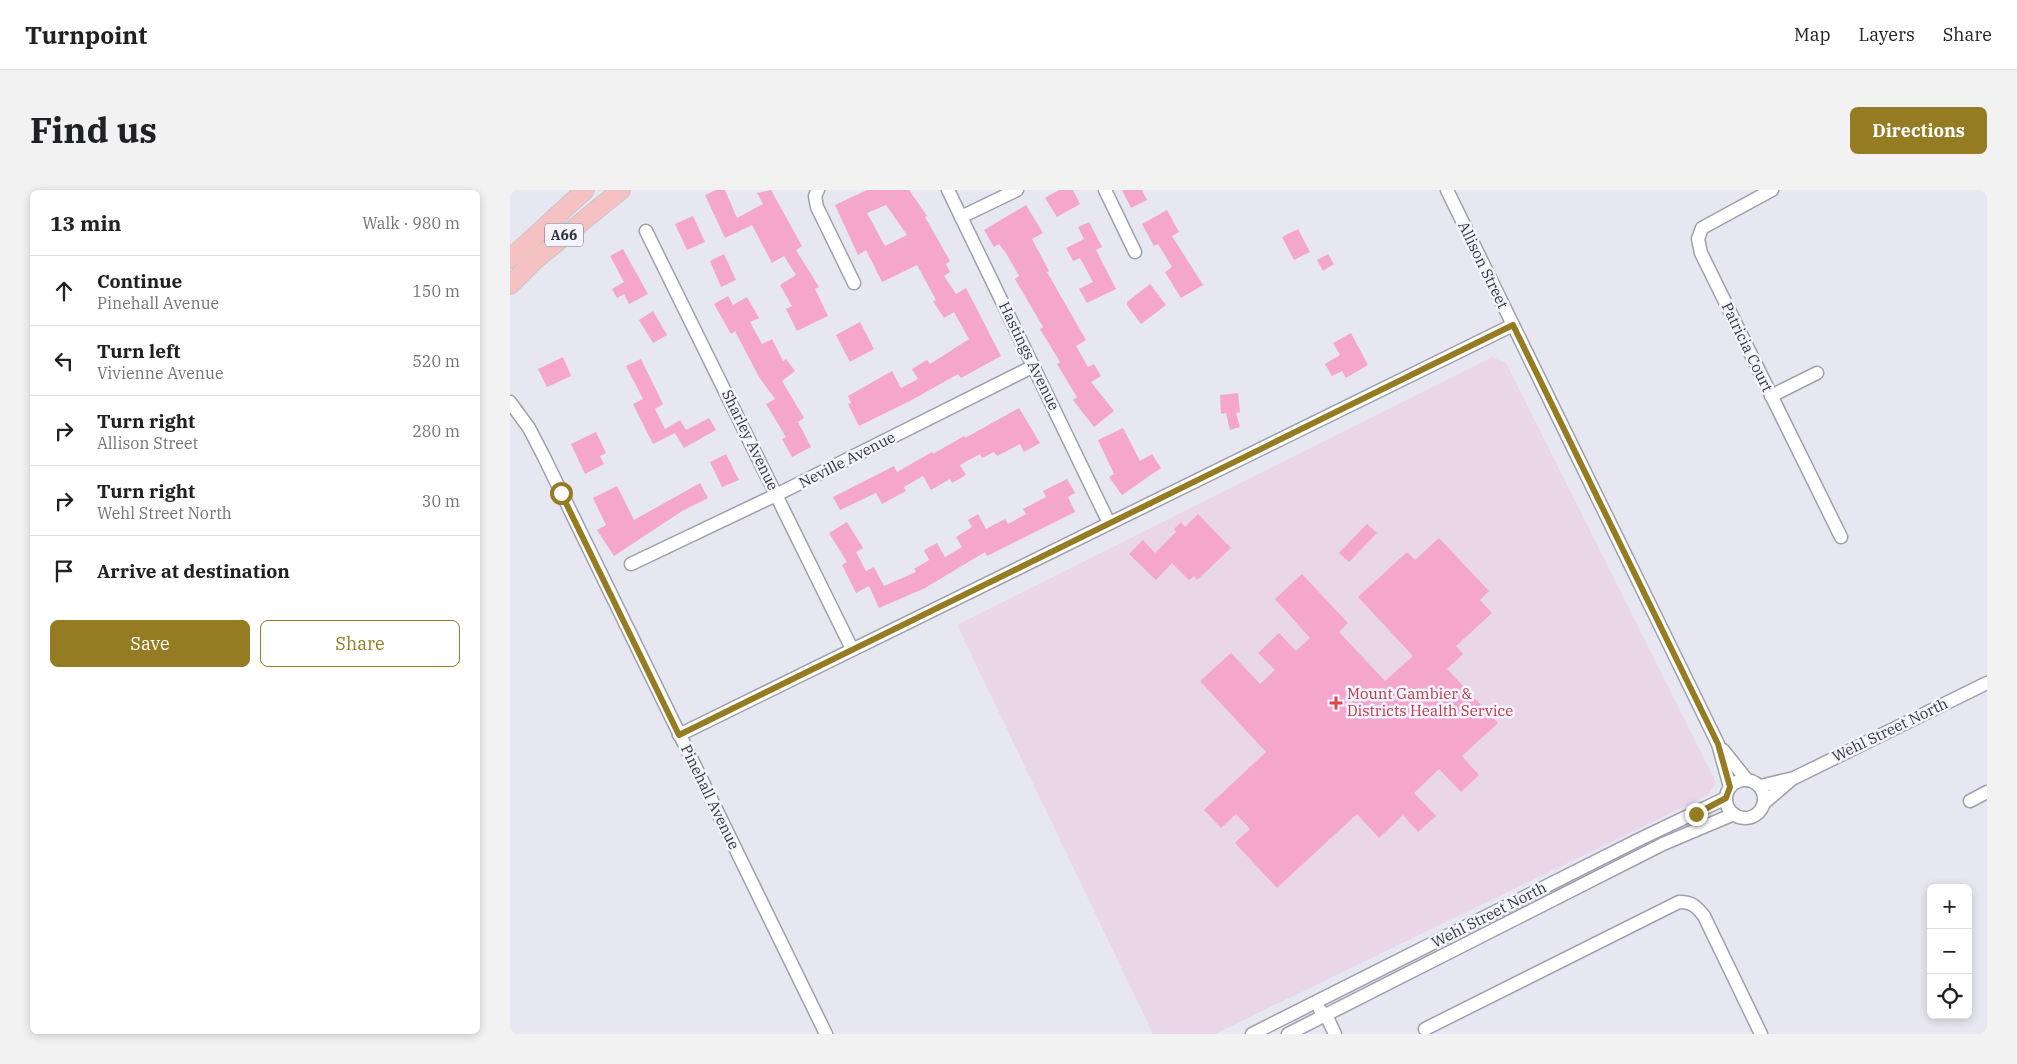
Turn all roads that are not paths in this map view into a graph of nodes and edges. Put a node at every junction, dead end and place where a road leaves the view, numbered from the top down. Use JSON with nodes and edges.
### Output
{"nodes":[{"id":1,"x":585,"y":190,"type":"edge"},
{"id":2,"x":621,"y":190,"type":"edge"},
{"id":3,"x":818,"y":190,"type":"edge"},
{"id":4,"x":948,"y":190,"type":"edge"},
{"id":5,"x":1017,"y":190,"type":"edge"},
{"id":6,"x":1105,"y":190,"type":"edge"},
{"id":7,"x":1447,"y":190,"type":"edge"},
{"id":8,"x":1772,"y":190,"type":"edge"},
{"id":9,"x":961,"y":217,"type":"junction"},
{"id":10,"x":646,"y":231,"type":"dead end"},
{"id":11,"x":1135,"y":252,"type":"dead end"},
{"id":12,"x":510,"y":259,"type":"edge"},
{"id":13,"x":854,"y":283,"type":"dead end"},
{"id":14,"x":510,"y":285,"type":"edge"},
{"id":15,"x":1513,"y":325,"type":"junction"},
{"id":16,"x":1034,"y":366,"type":"junction"},
{"id":17,"x":1817,"y":373,"type":"dead end"},
{"id":18,"x":1772,"y":396,"type":"junction"},
{"id":19,"x":510,"y":402,"type":"edge"},
{"id":20,"x":778,"y":494,"type":"junction"},
{"id":21,"x":1109,"y":523,"type":"junction"},
{"id":22,"x":1841,"y":537,"type":"dead end"},
{"id":23,"x":631,"y":564,"type":"dead end"},
{"id":24,"x":852,"y":650,"type":"junction"},
{"id":25,"x":1987,"y":683,"type":"edge"},
{"id":26,"x":679,"y":735,"type":"junction"},
{"id":27,"x":1718,"y":744,"type":"junction"},
{"id":28,"x":1794,"y":778,"type":"junction"},
{"id":29,"x":1747,"y":780,"type":"junction"},
{"id":30,"x":1760,"y":786,"type":"junction"},
{"id":31,"x":1728,"y":792,"type":"junction"},
{"id":32,"x":1987,"y":792,"type":"edge"},
{"id":33,"x":1970,"y":801,"type":"dead end"},
{"id":34,"x":1764,"y":803,"type":"junction"},
{"id":35,"x":1734,"y":814,"type":"junction"},
{"id":36,"x":1312,"y":1004,"type":"junction"},
{"id":37,"x":1326,"y":1015,"type":"junction"},
{"id":38,"x":1312,"y":1022,"type":"junction"},
{"id":39,"x":1425,"y":1029,"type":"dead end"},
{"id":40,"x":826,"y":1034,"type":"edge"},
{"id":41,"x":1252,"y":1034,"type":"edge"},
{"id":42,"x":1288,"y":1034,"type":"edge"},
{"id":43,"x":1318,"y":1034,"type":"edge"},
{"id":44,"x":1336,"y":1034,"type":"edge"},
{"id":45,"x":1761,"y":1034,"type":"edge"}],
"edges":[{"from":1,"to":12,"type":"highway","number":"A66"},
{"from":2,"to":14,"type":"highway","number":"A66"},
{"from":3,"to":13,"type":"street"},
{"from":4,"to":9,"type":"street","name":"Hastings Avenue"},
{"from":5,"to":9,"type":"street"},
{"from":6,"to":11,"type":"street"},
{"from":7,"to":15,"type":"street","name":"Allison Street"},
{"from":8,"to":18,"type":"street","name":"Patricia Court"},
{"from":9,"to":16,"type":"street","name":"Hastings Avenue"},
{"from":10,"to":20,"type":"street","name":"Sharley Avenue"},
{"from":15,"to":21,"type":"street"},
{"from":15,"to":27,"type":"street","name":"Allison Street"},
{"from":16,"to":20,"type":"street","name":"Neville Avenue"},
{"from":16,"to":21,"type":"street","name":"Hastings Avenue"},
{"from":17,"to":18,"type":"street"},
{"from":18,"to":22,"type":"street","name":"Patricia Court"},
{"from":19,"to":26,"type":"street","name":"Pinehall Avenue"},
{"from":20,"to":23,"type":"street","name":"Neville Avenue"},
{"from":20,"to":24,"type":"street","name":"Sharley Avenue"},
{"from":21,"to":24,"type":"street"},
{"from":24,"to":26,"type":"street"},
{"from":25,"to":28,"type":"street","name":"Wehl Street North"},
{"from":26,"to":40,"type":"street","name":"Pinehall Avenue"},
{"from":27,"to":29,"type":"street","name":"Allison Street"},
{"from":27,"to":31,"type":"street","name":"Allison Street"},
{"from":28,"to":30,"type":"street","name":"Wehl Street North"},
{"from":28,"to":34,"type":"street","name":"Wehl Street North"},
{"from":29,"to":30,"type":"street"},
{"from":29,"to":31,"type":"street"},
{"from":30,"to":34,"type":"street"},
{"from":31,"to":35,"type":"street"},
{"from":31,"to":36,"type":"street","name":"Wehl Street North"},
{"from":32,"to":33,"type":"street"},
{"from":34,"to":35,"type":"street"},
{"from":35,"to":37,"type":"street","name":"Wehl Street North"},
{"from":36,"to":37,"type":"street"},
{"from":36,"to":38,"type":"street"},
{"from":36,"to":41,"type":"street","name":"Wehl Street North"},
{"from":37,"to":38,"type":"street","name":"Wehl Street North"},
{"from":37,"to":44,"type":"street"},
{"from":38,"to":42,"type":"street","name":"Wehl Street North"},
{"from":38,"to":43,"type":"street"},
{"from":39,"to":45,"type":"street"}]}
